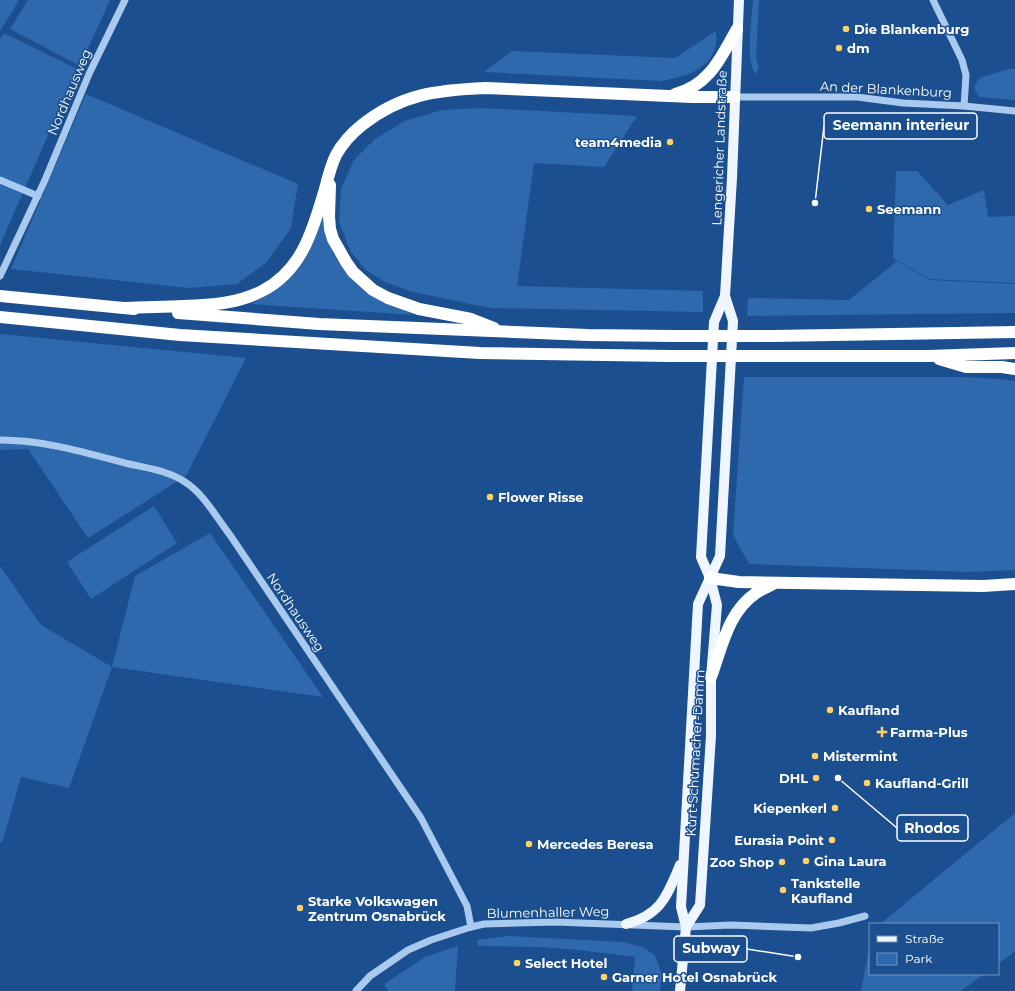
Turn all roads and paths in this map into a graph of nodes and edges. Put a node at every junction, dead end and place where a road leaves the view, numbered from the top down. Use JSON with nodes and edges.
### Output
{"nodes":[{"id":1,"x":125,"y":0,"type":"edge"},
{"id":2,"x":739,"y":0,"type":"edge"},
{"id":3,"x":933,"y":0,"type":"edge"},
{"id":4,"x":736,"y":29,"type":"junction"},
{"id":5,"x":669,"y":96,"type":"junction"},
{"id":6,"x":734,"y":97,"type":"junction"},
{"id":7,"x":964,"y":106,"type":"junction"},
{"id":8,"x":1015,"y":111,"type":"edge"},
{"id":9,"x":331,"y":168,"type":"junction"},
{"id":10,"x":0,"y":180,"type":"edge"},
{"id":11,"x":38,"y":196,"type":"junction"},
{"id":12,"x":1,"y":274,"type":"edge"},
{"id":13,"x":0,"y":296,"type":"edge"},
{"id":14,"x":725,"y":296,"type":"junction"},
{"id":15,"x":126,"y":308,"type":"junction"},
{"id":16,"x":0,"y":317,"type":"edge"},
{"id":17,"x":502,"y":332,"type":"junction"},
{"id":18,"x":1015,"y":332,"type":"edge"},
{"id":19,"x":1015,"y":353,"type":"edge"},
{"id":20,"x":928,"y":356,"type":"junction"},
{"id":21,"x":1015,"y":369,"type":"edge"},
{"id":22,"x":730,"y":382,"type":"joint"},
{"id":23,"x":712,"y":384,"type":"joint"},
{"id":24,"x":0,"y":440,"type":"edge"},
{"id":25,"x":710,"y":578,"type":"junction"},
{"id":26,"x":776,"y":582,"type":"junction"},
{"id":27,"x":1015,"y":584,"type":"edge"},
{"id":28,"x":712,"y":677,"type":"junction"},
{"id":29,"x":684,"y":858,"type":"junction"},
{"id":30,"x":865,"y":916,"type":"dead end"},
{"id":31,"x":626,"y":924,"type":"junction"},
{"id":32,"x":471,"y":927,"type":"junction"},
{"id":33,"x":686,"y":927,"type":"junction"},
{"id":34,"x":356,"y":991,"type":"edge"},
{"id":35,"x":680,"y":991,"type":"edge"}],
"edges":[{"from":1,"to":11,"type":"street","name":"Nordhausweg"},
{"from":2,"to":4,"type":"main road","name":"Lengericher Landstraße"},
{"from":3,"to":7,"type":"street","name":"An der Blankenburg"},
{"from":4,"to":5,"type":"highway"},
{"from":4,"to":6,"type":"main road","name":"Lengericher Landstraße"},
{"from":5,"to":6,"type":"highway"},
{"from":5,"to":9,"type":"highway"},
{"from":6,"to":7,"type":"street","name":"An der Blankenburg"},
{"from":6,"to":14,"type":"main road","name":"Lengericher Landstraße"},
{"from":7,"to":8,"type":"street","name":"An der Blankenburg"},
{"from":9,"to":15,"type":"highway"},
{"from":9,"to":17,"type":"highway"},
{"from":10,"to":11,"type":"street"},
{"from":11,"to":12,"type":"street","name":"Nordhausweg"},
{"from":13,"to":15,"type":"highway"},
{"from":14,"to":22,"type":"main road","name":"Lengericher Landstraße"},
{"from":14,"to":23,"type":"main road","name":"Lengericher Landstraße"},
{"from":15,"to":17,"type":"highway"},
{"from":16,"to":20,"type":"highway","bridge":true},
{"from":17,"to":18,"type":"highway","bridge":true},
{"from":19,"to":20,"type":"highway"},
{"from":20,"to":21,"type":"highway"},
{"from":22,"to":25,"type":"main road","name":"Kurt-Schumacher-Damm"},
{"from":23,"to":25,"type":"main road","name":"Kurt-Schumacher-Damm"},
{"from":24,"to":32,"type":"street","name":"Nordhausweg"},
{"from":25,"to":26,"type":"highway"},
{"from":25,"to":28,"type":"main road","name":"Kurt-Schumacher-Damm"},
{"from":25,"to":29,"type":"main road","name":"Kurt-Schumacher-Damm"},
{"from":26,"to":27,"type":"highway"},
{"from":26,"to":28,"type":"highway"},
{"from":28,"to":33,"type":"main road","name":"Kurt-Schumacher-Damm"},
{"from":29,"to":31,"type":"main road"},
{"from":29,"to":33,"type":"main road","name":"Kurt-Schumacher-Damm"},
{"from":30,"to":33,"type":"street","name":"Blumenhaller Weg"},
{"from":31,"to":32,"type":"street","name":"Blumenhaller Weg"},
{"from":31,"to":33,"type":"street","name":"Blumenhaller Weg"},
{"from":32,"to":34,"type":"street","name":"Blumenhaller Weg"},
{"from":33,"to":35,"type":"main road","name":"Kurt-Schumacher-Damm"}]}
